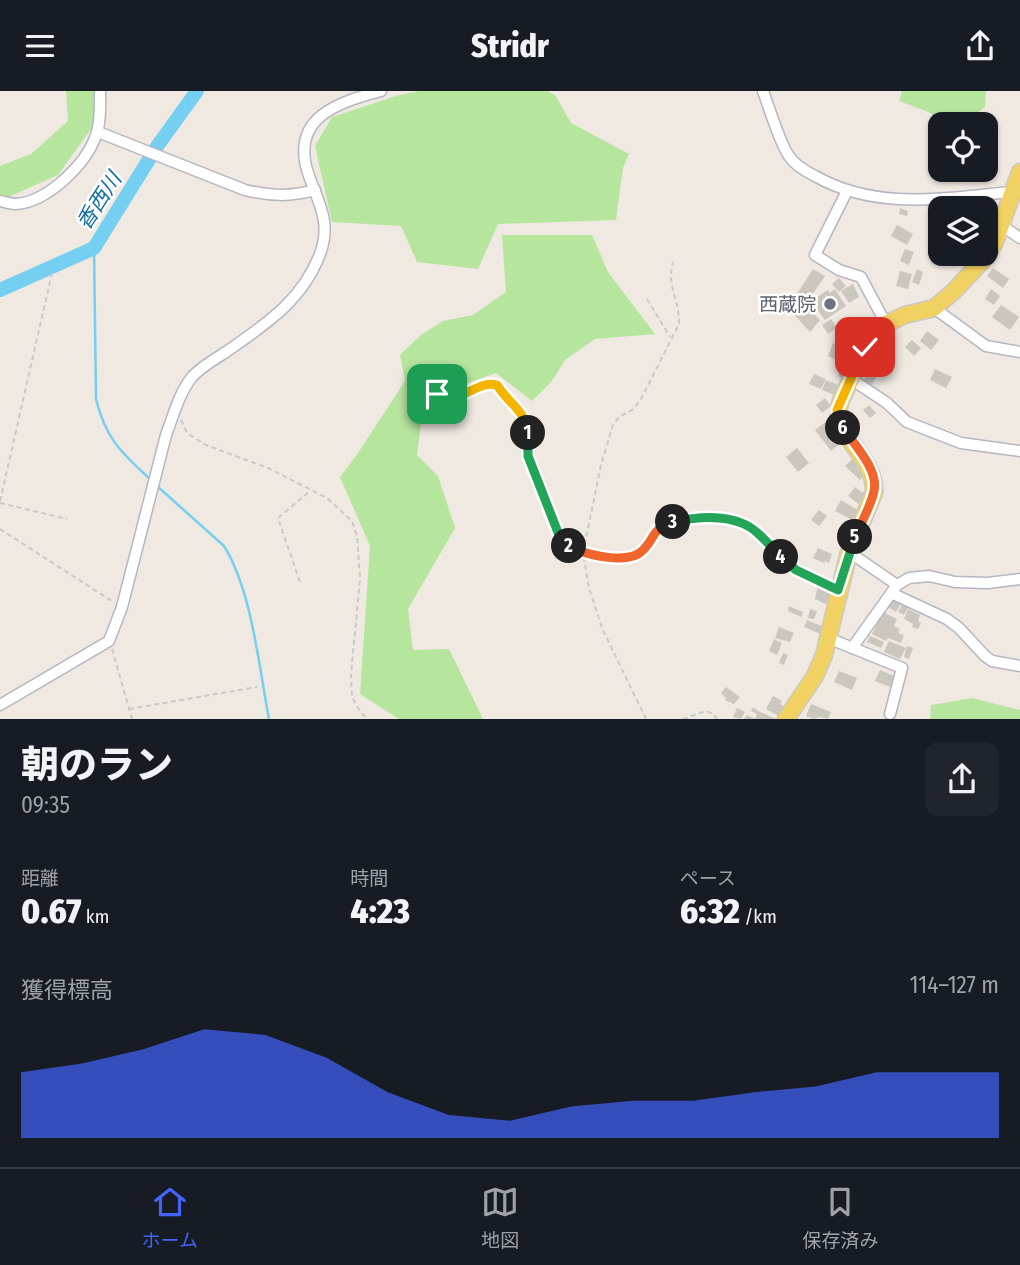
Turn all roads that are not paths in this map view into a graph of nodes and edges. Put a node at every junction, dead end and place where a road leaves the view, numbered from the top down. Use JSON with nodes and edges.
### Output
{"nodes":[{"id":1,"x":100,"y":91,"type":"edge"},
{"id":2,"x":381,"y":91,"type":"edge"},
{"id":3,"x":762,"y":91,"type":"edge"},
{"id":4,"x":98,"y":132,"type":"junction"},
{"id":5,"x":1020,"y":172,"type":"edge"},
{"id":6,"x":315,"y":190,"type":"junction"},
{"id":7,"x":847,"y":191,"type":"junction"},
{"id":8,"x":1011,"y":192,"type":"junction"},
{"id":9,"x":0,"y":201,"type":"edge"},
{"id":10,"x":1001,"y":225,"type":"junction"},
{"id":11,"x":1020,"y":237,"type":"edge"},
{"id":12,"x":934,"y":308,"type":"junction"},
{"id":13,"x":886,"y":324,"type":"junction"},
{"id":14,"x":1020,"y":352,"type":"edge"},
{"id":15,"x":850,"y":379,"type":"junction"},
{"id":16,"x":1020,"y":451,"type":"edge"},
{"id":17,"x":849,"y":552,"type":"junction"},
{"id":18,"x":1020,"y":579,"type":"edge"},
{"id":19,"x":894,"y":589,"type":"junction"},
{"id":20,"x":828,"y":638,"type":"junction"},
{"id":21,"x":852,"y":648,"type":"junction"},
{"id":22,"x":1020,"y":666,"type":"edge"},
{"id":23,"x":0,"y":705,"type":"edge"},
{"id":24,"x":891,"y":714,"type":"dead end"},
{"id":25,"x":786,"y":719,"type":"edge"}],
"edges":[{"from":1,"to":4,"type":"street"},
{"from":2,"to":6,"type":"street"},
{"from":3,"to":7,"type":"street"},
{"from":4,"to":6,"type":"street"},
{"from":4,"to":9,"type":"street"},
{"from":5,"to":8,"type":"main road"},
{"from":6,"to":23,"type":"street"},
{"from":7,"to":8,"type":"street"},
{"from":7,"to":13,"type":"street"},
{"from":8,"to":10,"type":"main road"},
{"from":10,"to":11,"type":"street"},
{"from":10,"to":12,"type":"main road"},
{"from":12,"to":13,"type":"main road"},
{"from":12,"to":14,"type":"street"},
{"from":13,"to":15,"type":"main road"},
{"from":15,"to":16,"type":"street"},
{"from":15,"to":17,"type":"main road"},
{"from":17,"to":19,"type":"street"},
{"from":17,"to":20,"type":"main road"},
{"from":18,"to":19,"type":"street"},
{"from":19,"to":21,"type":"street"},
{"from":19,"to":22,"type":"street"},
{"from":20,"to":21,"type":"street"},
{"from":20,"to":25,"type":"main road"},
{"from":21,"to":24,"type":"street"}]}
